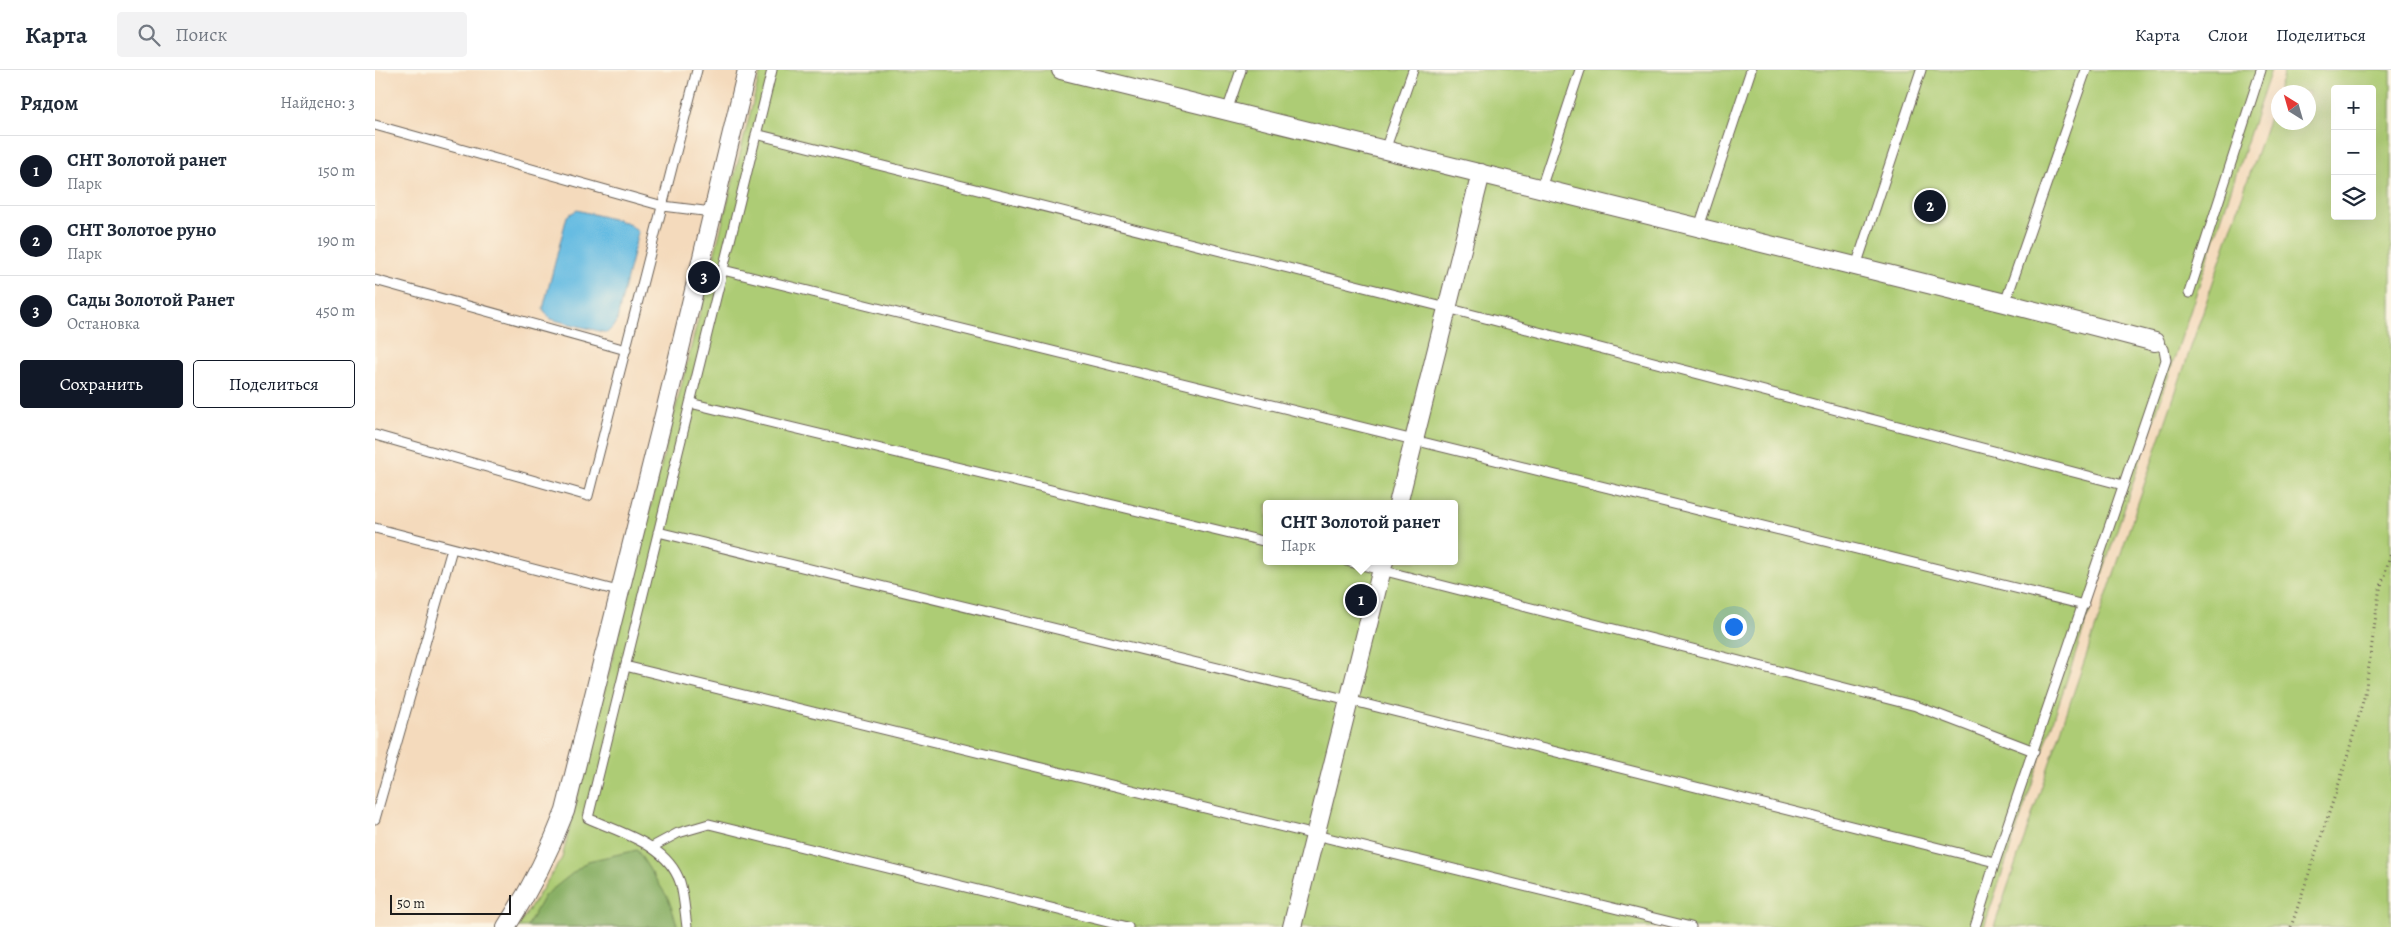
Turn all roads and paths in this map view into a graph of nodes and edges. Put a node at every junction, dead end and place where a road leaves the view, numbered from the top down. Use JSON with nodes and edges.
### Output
{"nodes":[{"id":1,"x":697,"y":70,"type":"edge"},
{"id":2,"x":747,"y":70,"type":"edge"},
{"id":3,"x":772,"y":70,"type":"edge"},
{"id":4,"x":1241,"y":70,"type":"edge"},
{"id":5,"x":1413,"y":70,"type":"edge"},
{"id":6,"x":1580,"y":70,"type":"edge"},
{"id":7,"x":1751,"y":70,"type":"edge"},
{"id":8,"x":1921,"y":70,"type":"edge"},
{"id":9,"x":2087,"y":70,"type":"edge"},
{"id":10,"x":2261,"y":70,"type":"edge"},
{"id":11,"x":1068,"y":71,"type":"edge"},
{"id":12,"x":1227,"y":111,"type":"junction"},
{"id":13,"x":375,"y":125,"type":"edge"},
{"id":14,"x":756,"y":134,"type":"junction"},
{"id":15,"x":1385,"y":150,"type":"junction"},
{"id":16,"x":1481,"y":173,"type":"junction"},
{"id":17,"x":1541,"y":188,"type":"junction"},
{"id":18,"x":663,"y":206,"type":"junction"},
{"id":19,"x":712,"y":212,"type":"junction"},
{"id":20,"x":1699,"y":227,"type":"junction"},
{"id":21,"x":1856,"y":266,"type":"junction"},
{"id":22,"x":723,"y":270,"type":"junction"},
{"id":23,"x":375,"y":280,"type":"edge"},
{"id":24,"x":2189,"y":293,"type":"dead end"},
{"id":25,"x":2005,"y":303,"type":"junction"},
{"id":26,"x":1447,"y":308,"type":"junction"},
{"id":27,"x":2155,"y":342,"type":"joint"},
{"id":28,"x":626,"y":350,"type":"junction"},
{"id":29,"x":690,"y":402,"type":"junction"},
{"id":30,"x":375,"y":435,"type":"edge"},
{"id":31,"x":1414,"y":439,"type":"junction"},
{"id":32,"x":2123,"y":485,"type":"junction"},
{"id":33,"x":1399,"y":500,"type":"edge"},
{"id":34,"x":375,"y":528,"type":"edge"},
{"id":35,"x":658,"y":532,"type":"junction"},
{"id":36,"x":1263,"y":541,"type":"edge"},
{"id":37,"x":452,"y":549,"type":"junction"},
{"id":38,"x":2391,"y":552,"type":"edge"},
{"id":39,"x":1382,"y":566,"type":"edge"},
{"id":40,"x":618,"y":592,"type":"junction"},
{"id":41,"x":2084,"y":605,"type":"junction"},
{"id":42,"x":625,"y":666,"type":"junction"},
{"id":43,"x":1349,"y":700,"type":"junction"},
{"id":44,"x":2034,"y":751,"type":"junction"},
{"id":45,"x":375,"y":819,"type":"edge"},
{"id":46,"x":1315,"y":833,"type":"junction"},
{"id":47,"x":652,"y":846,"type":"junction"},
{"id":48,"x":1995,"y":862,"type":"junction"},
{"id":49,"x":505,"y":927,"type":"edge"},
{"id":50,"x":687,"y":927,"type":"edge"},
{"id":51,"x":1128,"y":927,"type":"edge"},
{"id":52,"x":1292,"y":927,"type":"edge"},
{"id":53,"x":1691,"y":927,"type":"edge"},
{"id":54,"x":1975,"y":927,"type":"edge"},
{"id":55,"x":2291,"y":927,"type":"edge"}],
"edges":[{"from":1,"to":18,"type":"lane"},
{"from":2,"to":19,"type":"street"},
{"from":3,"to":14,"type":"lane"},
{"from":4,"to":12,"type":"lane"},
{"from":5,"to":15,"type":"lane"},
{"from":6,"to":17,"type":"lane"},
{"from":7,"to":20,"type":"lane"},
{"from":8,"to":21,"type":"lane"},
{"from":9,"to":25,"type":"lane"},
{"from":10,"to":24,"type":"lane"},
{"from":11,"to":12,"type":"street"},
{"from":12,"to":15,"type":"street"},
{"from":13,"to":18,"type":"lane"},
{"from":14,"to":22,"type":"lane"},
{"from":14,"to":26,"type":"lane"},
{"from":15,"to":16,"type":"street"},
{"from":16,"to":17,"type":"street"},
{"from":16,"to":26,"type":"street"},
{"from":17,"to":20,"type":"street"},
{"from":18,"to":19,"type":"lane"},
{"from":18,"to":28,"type":"lane"},
{"from":19,"to":40,"type":"street"},
{"from":20,"to":21,"type":"street"},
{"from":21,"to":25,"type":"street"},
{"from":22,"to":29,"type":"lane"},
{"from":22,"to":31,"type":"lane"},
{"from":23,"to":28,"type":"lane"},
{"from":25,"to":27,"type":"street"},
{"from":26,"to":31,"type":"street"},
{"from":26,"to":32,"type":"lane"},
{"from":27,"to":32,"type":"lane"},
{"from":28,"to":30,"type":"lane"},
{"from":29,"to":35,"type":"lane"},
{"from":29,"to":36,"type":"lane"},
{"from":31,"to":33,"type":"street"},
{"from":31,"to":41,"type":"lane"},
{"from":32,"to":41,"type":"lane"},
{"from":34,"to":37,"type":"lane"},
{"from":35,"to":42,"type":"lane"},
{"from":35,"to":43,"type":"lane"},
{"from":37,"to":40,"type":"lane"},
{"from":37,"to":45,"type":"lane"},
{"from":38,"to":55,"type":"path"},
{"from":39,"to":43,"type":"street"},
{"from":39,"to":44,"type":"lane"},
{"from":40,"to":49,"type":"street"},
{"from":41,"to":44,"type":"lane"},
{"from":42,"to":46,"type":"lane"},
{"from":42,"to":47,"type":"lane"},
{"from":43,"to":46,"type":"street"},
{"from":43,"to":48,"type":"lane"},
{"from":44,"to":48,"type":"lane"},
{"from":46,"to":52,"type":"street"},
{"from":46,"to":53,"type":"lane"},
{"from":47,"to":50,"type":"lane"},
{"from":47,"to":51,"type":"lane"},
{"from":48,"to":54,"type":"lane"}]}
